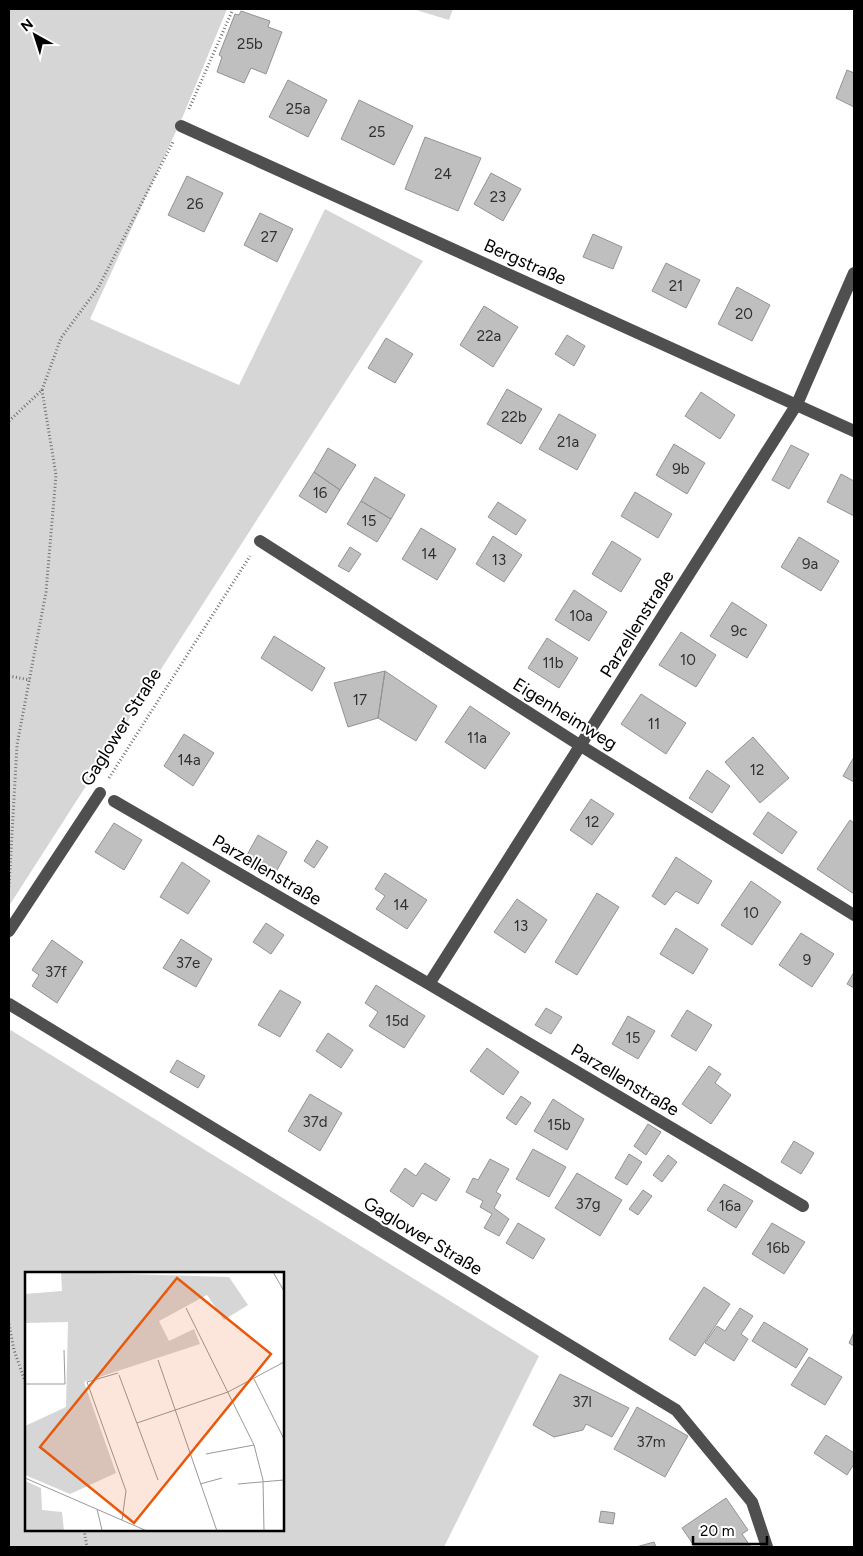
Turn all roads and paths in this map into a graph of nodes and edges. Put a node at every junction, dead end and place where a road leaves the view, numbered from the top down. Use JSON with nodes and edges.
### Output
{"nodes":[{"id":1,"x":233,"y":9,"type":"edge"},
{"id":2,"x":181,"y":126,"type":"junction"},
{"id":3,"x":854,"y":273,"type":"edge"},
{"id":4,"x":42,"y":390,"type":"junction"},
{"id":5,"x":797,"y":404,"type":"junction"},
{"id":6,"x":9,"y":421,"type":"edge"},
{"id":7,"x":854,"y":431,"type":"edge"},
{"id":8,"x":260,"y":540,"type":"joint"},
{"id":9,"x":9,"y":676,"type":"edge"},
{"id":10,"x":30,"y":680,"type":"junction"},
{"id":11,"x":581,"y":746,"type":"junction"},
{"id":12,"x":100,"y":793,"type":"joint"},
{"id":13,"x":114,"y":801,"type":"dead end"},
{"id":14,"x":9,"y":887,"type":"edge"},
{"id":15,"x":854,"y":915,"type":"edge"},
{"id":16,"x":9,"y":931,"type":"edge"},
{"id":17,"x":429,"y":984,"type":"junction"},
{"id":18,"x":9,"y":1004,"type":"edge"},
{"id":19,"x":803,"y":1206,"type":"dead end"},
{"id":20,"x":9,"y":1324,"type":"edge"},
{"id":21,"x":25,"y":1381,"type":"edge"},
{"id":22,"x":84,"y":1531,"type":"edge"},
{"id":23,"x":87,"y":1547,"type":"edge"},
{"id":24,"x":767,"y":1547,"type":"edge"}],
"edges":[{"from":1,"to":2,"type":"path"},
{"from":2,"to":4,"type":"path"},
{"from":2,"to":5,"type":"street","name":"Bergstraße"},
{"from":3,"to":5,"type":"street","name":"Parzellenstraße"},
{"from":4,"to":6,"type":"path"},
{"from":4,"to":10,"type":"path"},
{"from":5,"to":7,"type":"street","name":"Bergstraße"},
{"from":5,"to":11,"type":"street","name":"Parzellenstraße"},
{"from":8,"to":11,"type":"street","name":"Eigenheimweg"},
{"from":8,"to":12,"type":"path","name":"Gaglower Straße"},
{"from":9,"to":10,"type":"path"},
{"from":10,"to":14,"type":"path"},
{"from":11,"to":15,"type":"street","name":"Eigenheimweg"},
{"from":11,"to":17,"type":"street","name":"Parzellenstraße"},
{"from":12,"to":16,"type":"street","name":"Gaglower Straße"},
{"from":13,"to":17,"type":"street","name":"Parzellenstraße"},
{"from":17,"to":19,"type":"street","name":"Parzellenstraße"},
{"from":18,"to":24,"type":"street","name":"Gaglower Straße"},
{"from":20,"to":21,"type":"path"},
{"from":22,"to":23,"type":"path"}]}
